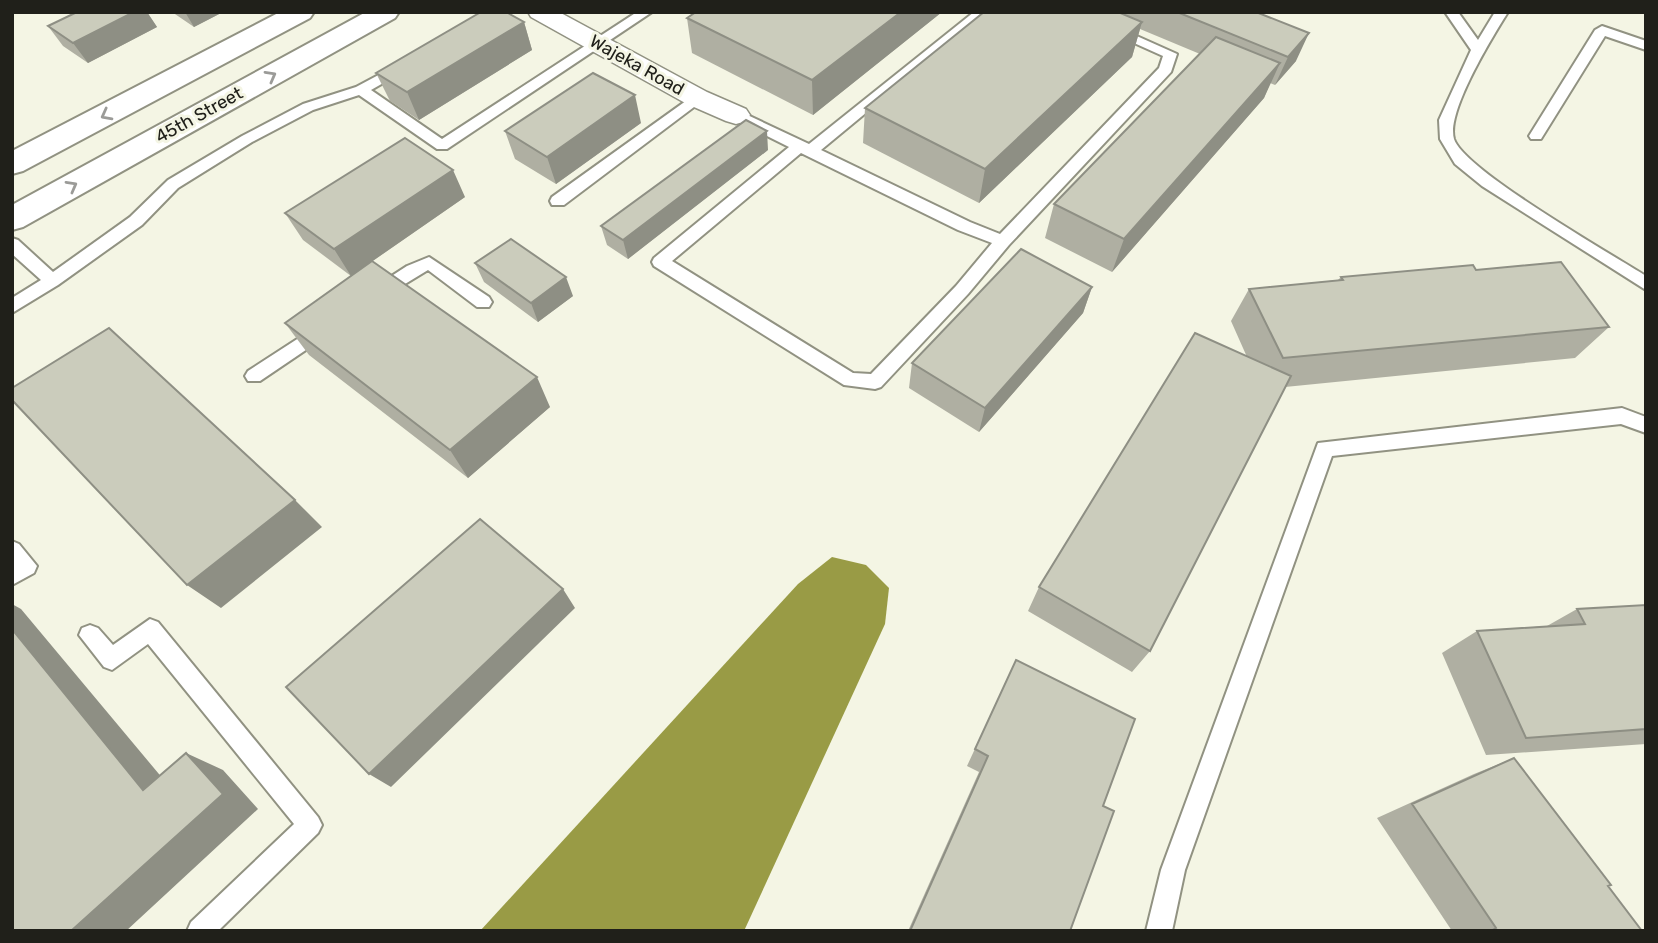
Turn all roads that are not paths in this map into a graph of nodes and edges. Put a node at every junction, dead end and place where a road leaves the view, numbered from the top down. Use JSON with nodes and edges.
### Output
{"nodes":[{"id":1,"x":300,"y":12,"type":"edge"},
{"id":2,"x":386,"y":12,"type":"edge"},
{"id":3,"x":540,"y":12,"type":"edge"},
{"id":4,"x":646,"y":12,"type":"edge"},
{"id":5,"x":982,"y":12,"type":"edge"},
{"id":6,"x":1071,"y":12,"type":"edge"},
{"id":7,"x":1451,"y":12,"type":"edge"},
{"id":8,"x":1502,"y":12,"type":"edge"},
{"id":9,"x":597,"y":43,"type":"junction"},
{"id":10,"x":1646,"y":46,"type":"edge"},
{"id":11,"x":1478,"y":50,"type":"junction"},
{"id":12,"x":417,"y":58,"type":"edge"},
{"id":13,"x":361,"y":90,"type":"junction"},
{"id":14,"x":698,"y":98,"type":"junction"},
{"id":15,"x":736,"y":115,"type":"joint"},
{"id":16,"x":1535,"y":136,"type":"dead end"},
{"id":17,"x":805,"y":148,"type":"junction"},
{"id":18,"x":12,"y":164,"type":"edge"},
{"id":19,"x":558,"y":201,"type":"dead end"},
{"id":20,"x":12,"y":219,"type":"edge"},
{"id":21,"x":1003,"y":241,"type":"junction"},
{"id":22,"x":12,"y":244,"type":"edge"},
{"id":23,"x":52,"y":281,"type":"junction"},
{"id":24,"x":1646,"y":284,"type":"edge"},
{"id":25,"x":367,"y":300,"type":"edge"},
{"id":26,"x":483,"y":302,"type":"dead end"},
{"id":27,"x":12,"y":307,"type":"edge"},
{"id":28,"x":332,"y":323,"type":"edge"},
{"id":29,"x":254,"y":376,"type":"dead end"},
{"id":30,"x":1646,"y":425,"type":"edge"},
{"id":31,"x":12,"y":550,"type":"edge"},
{"id":32,"x":12,"y":576,"type":"edge"},
{"id":33,"x":90,"y":635,"type":"dead end"},
{"id":34,"x":200,"y":931,"type":"edge"},
{"id":35,"x":1159,"y":931,"type":"edge"}],
"edges":[{"from":1,"to":18,"type":"main road","one_way":true},
{"from":20,"to":2,"type":"main road","name":"45th Street","one_way":true},
{"from":3,"to":9,"type":"street","name":"Wajeka Road"},
{"from":4,"to":9,"type":"lane"},
{"from":5,"to":17,"type":"lane"},
{"from":6,"to":21,"type":"lane"},
{"from":7,"to":11,"type":"lane"},
{"from":8,"to":11,"type":"lane"},
{"from":9,"to":13,"type":"lane"},
{"from":9,"to":14,"type":"street","name":"Wajeka Road"},
{"from":10,"to":16,"type":"lane"},
{"from":11,"to":24,"type":"lane"},
{"from":12,"to":13,"type":"lane"},
{"from":13,"to":23,"type":"lane"},
{"from":14,"to":15,"type":"street","name":"Wajeka Road"},
{"from":14,"to":19,"type":"lane"},
{"from":15,"to":17,"type":"lane"},
{"from":17,"to":21,"type":"lane"},
{"from":17,"to":21,"type":"lane"},
{"from":22,"to":23,"type":"lane"},
{"from":23,"to":27,"type":"lane"},
{"from":25,"to":26,"type":"lane"},
{"from":28,"to":29,"type":"lane"},
{"from":30,"to":35,"type":"lane"},
{"from":31,"to":32,"type":"lane"},
{"from":33,"to":34,"type":"lane"}]}
